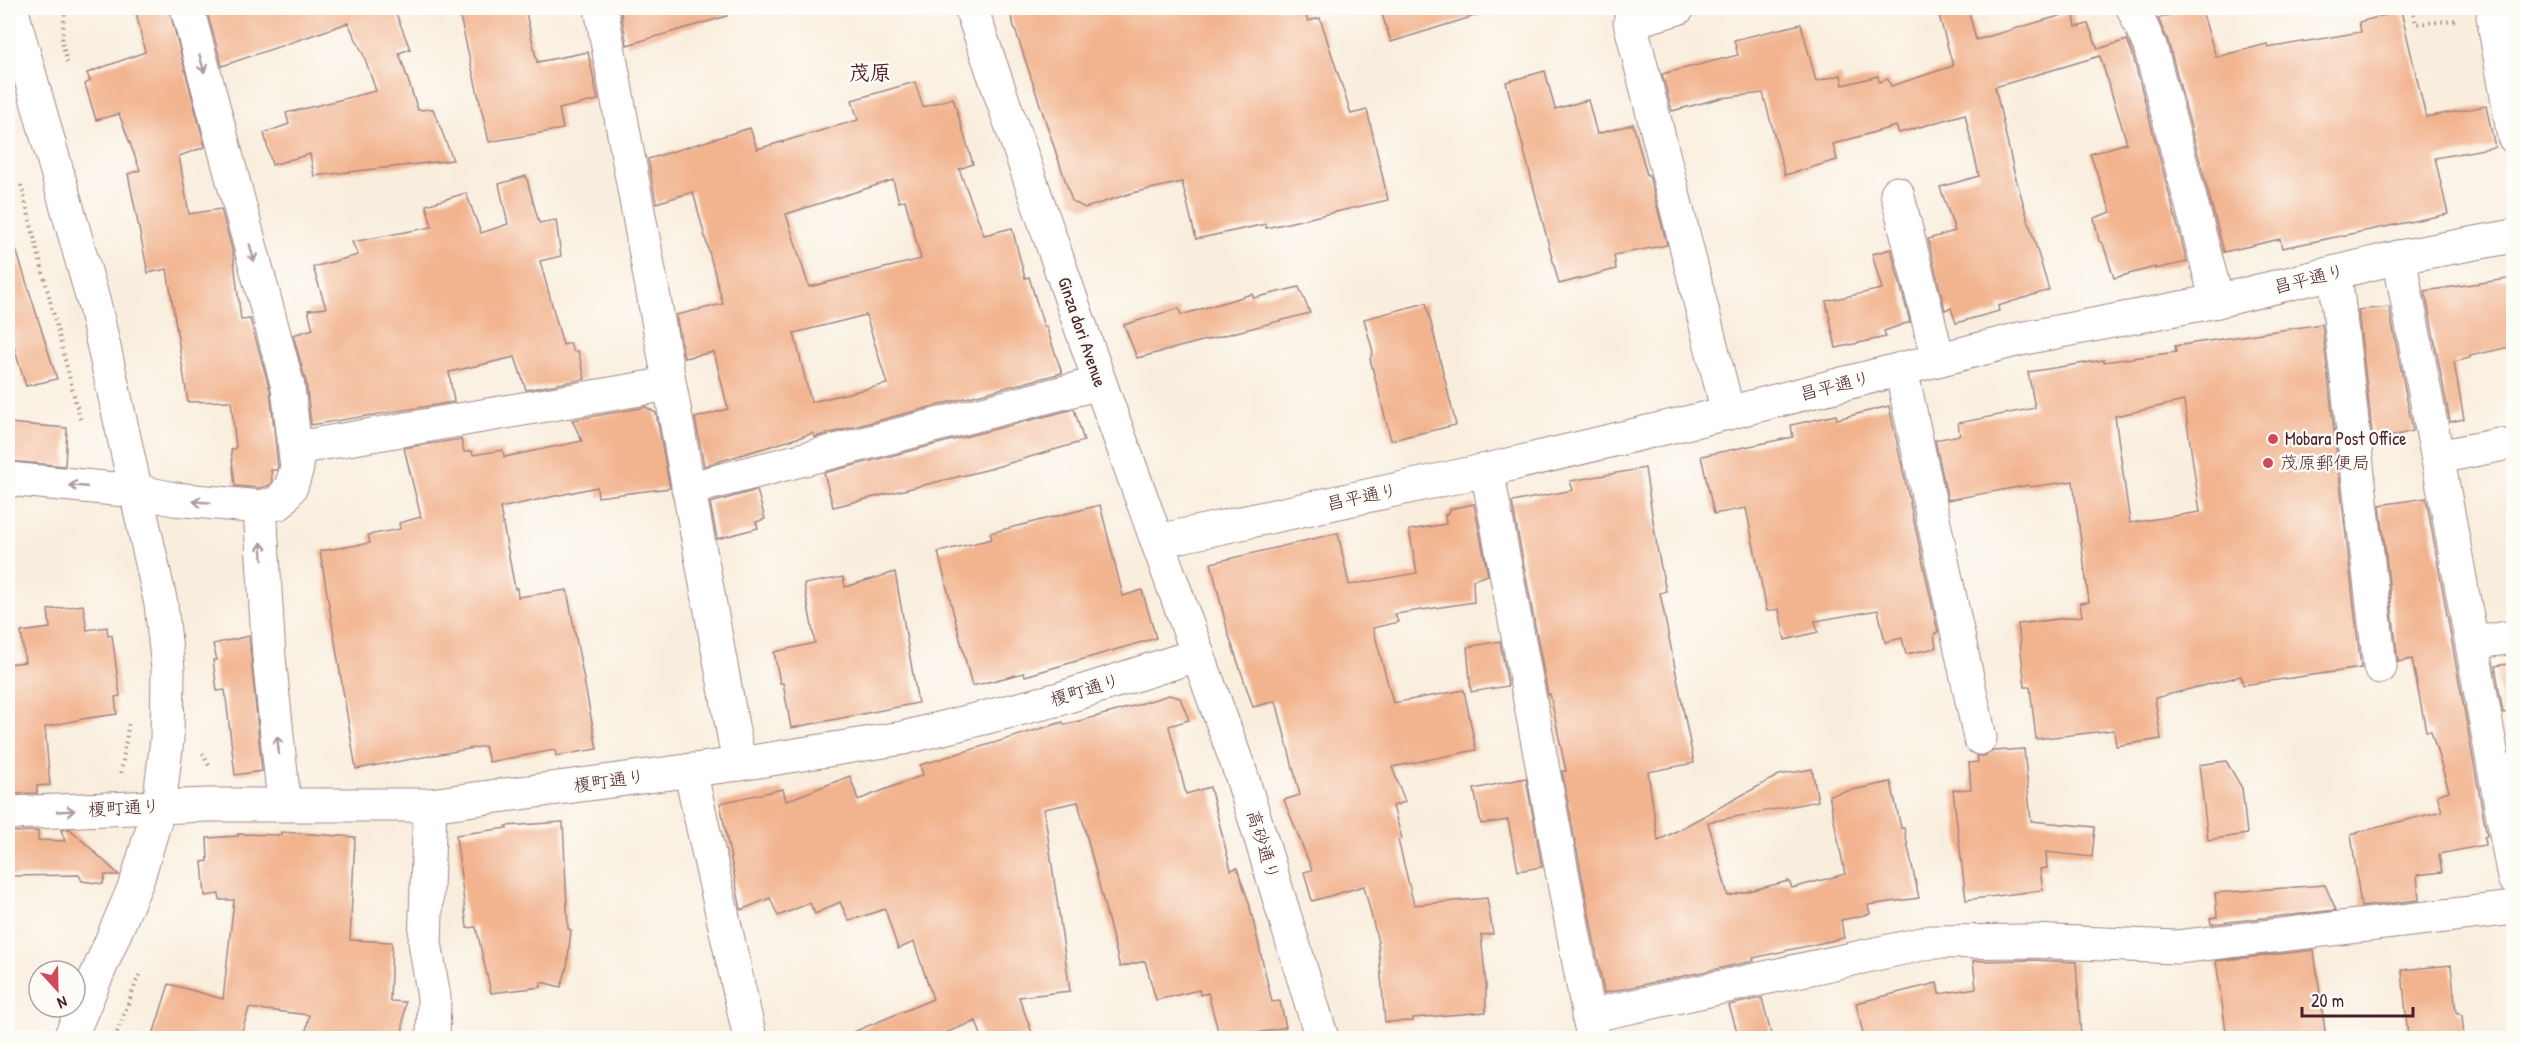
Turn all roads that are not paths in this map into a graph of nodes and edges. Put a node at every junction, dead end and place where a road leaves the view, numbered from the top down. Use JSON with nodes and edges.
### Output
{"nodes":[{"id":1,"x":11,"y":8,"type":"edge"},
{"id":2,"x":188,"y":8,"type":"edge"},
{"id":3,"x":601,"y":8,"type":"edge"},
{"id":4,"x":970,"y":8,"type":"edge"},
{"id":5,"x":1678,"y":8,"type":"edge"},
{"id":6,"x":2133,"y":8,"type":"edge"},
{"id":7,"x":2493,"y":17,"type":"road end"},
{"id":8,"x":2514,"y":137,"type":"edge"},
{"id":9,"x":1897,"y":193,"type":"dead end"},
{"id":10,"x":2514,"y":236,"type":"edge"},
{"id":11,"x":2399,"y":257,"type":"junction"},
{"id":12,"x":2335,"y":273,"type":"junction"},
{"id":13,"x":2217,"y":301,"type":"junction"},
{"id":14,"x":1938,"y":359,"type":"junction"},
{"id":15,"x":1901,"y":369,"type":"junction"},
{"id":16,"x":1100,"y":383,"type":"junction"},
{"id":17,"x":669,"y":384,"type":"junction"},
{"id":18,"x":1728,"y":413,"type":"junction"},
{"id":19,"x":2499,"y":445,"type":"dead end"},
{"id":20,"x":296,"y":448,"type":"junction"},
{"id":21,"x":2438,"y":457,"type":"junction"},
{"id":22,"x":1486,"y":470,"type":"junction"},
{"id":23,"x":8,"y":479,"type":"edge"},
{"id":24,"x":688,"y":489,"type":"junction"},
{"id":25,"x":136,"y":491,"type":"junction"},
{"id":26,"x":260,"y":507,"type":"junction"},
{"id":27,"x":1158,"y":541,"type":"junction"},
{"id":28,"x":2514,"y":637,"type":"edge"},
{"id":29,"x":2472,"y":643,"type":"junction"},
{"id":30,"x":1197,"y":655,"type":"junction"},
{"id":31,"x":2380,"y":667,"type":"dead end"},
{"id":32,"x":1980,"y":738,"type":"dead end"},
{"id":33,"x":739,"y":764,"type":"junction"},
{"id":34,"x":690,"y":770,"type":"junction"},
{"id":35,"x":284,"y":803,"type":"junction"},
{"id":36,"x":430,"y":805,"type":"junction"},
{"id":37,"x":159,"y":807,"type":"junction"},
{"id":38,"x":8,"y":813,"type":"edge"},
{"id":39,"x":2514,"y":878,"type":"edge"},
{"id":40,"x":2514,"y":908,"type":"edge"},
{"id":41,"x":1591,"y":1027,"type":"edge"},
{"id":42,"x":70,"y":1038,"type":"edge"},
{"id":43,"x":433,"y":1038,"type":"edge"},
{"id":44,"x":750,"y":1038,"type":"edge"},
{"id":45,"x":1322,"y":1038,"type":"edge"}],
"edges":[{"from":1,"to":25,"type":"street"},
{"from":2,"to":20,"type":"street","one_way":true},
{"from":3,"to":17,"type":"street"},
{"from":4,"to":16,"type":"street","name":"Ginza dori Avenue"},
{"from":5,"to":18,"type":"street"},
{"from":6,"to":13,"type":"street"},
{"from":7,"to":8,"type":"street"},
{"from":9,"to":14,"type":"street"},
{"from":10,"to":11,"type":"street","name":"昌平通り"},
{"from":11,"to":12,"type":"street","name":"昌平通り"},
{"from":11,"to":21,"type":"street"},
{"from":12,"to":13,"type":"street","name":"昌平通り"},
{"from":12,"to":31,"type":"street"},
{"from":13,"to":14,"type":"street","name":"昌平通り"},
{"from":14,"to":15,"type":"street","name":"昌平通り"},
{"from":15,"to":18,"type":"street","name":"昌平通り"},
{"from":15,"to":32,"type":"street"},
{"from":16,"to":24,"type":"street"},
{"from":16,"to":27,"type":"street","name":"Ginza dori Avenue"},
{"from":17,"to":20,"type":"street"},
{"from":17,"to":24,"type":"street"},
{"from":18,"to":22,"type":"street","name":"昌平通り"},
{"from":19,"to":21,"type":"street"},
{"from":20,"to":26,"type":"street"},
{"from":21,"to":29,"type":"street"},
{"from":22,"to":27,"type":"street","name":"昌平通り"},
{"from":22,"to":41,"type":"street"},
{"from":25,"to":23,"type":"street","one_way":true},
{"from":24,"to":33,"type":"street"},
{"from":26,"to":25,"type":"street","one_way":true},
{"from":25,"to":37,"type":"street"},
{"from":35,"to":26,"type":"street","one_way":true},
{"from":27,"to":30,"type":"street","name":"Ginza dori Avenue"},
{"from":28,"to":29,"type":"street"},
{"from":29,"to":39,"type":"street"},
{"from":30,"to":33,"type":"street","name":"榎町通り"},
{"from":30,"to":45,"type":"street","name":"高砂通り"},
{"from":33,"to":34,"type":"street","name":"榎町通り"},
{"from":34,"to":36,"type":"street","name":"榎町通り"},
{"from":34,"to":44,"type":"street"},
{"from":35,"to":36,"type":"street","name":"榎町通り"},
{"from":35,"to":37,"type":"street","name":"榎町通り"},
{"from":36,"to":43,"type":"street"},
{"from":38,"to":37,"type":"street","name":"榎町通り","one_way":true},
{"from":37,"to":42,"type":"street"},
{"from":40,"to":41,"type":"street"}]}
